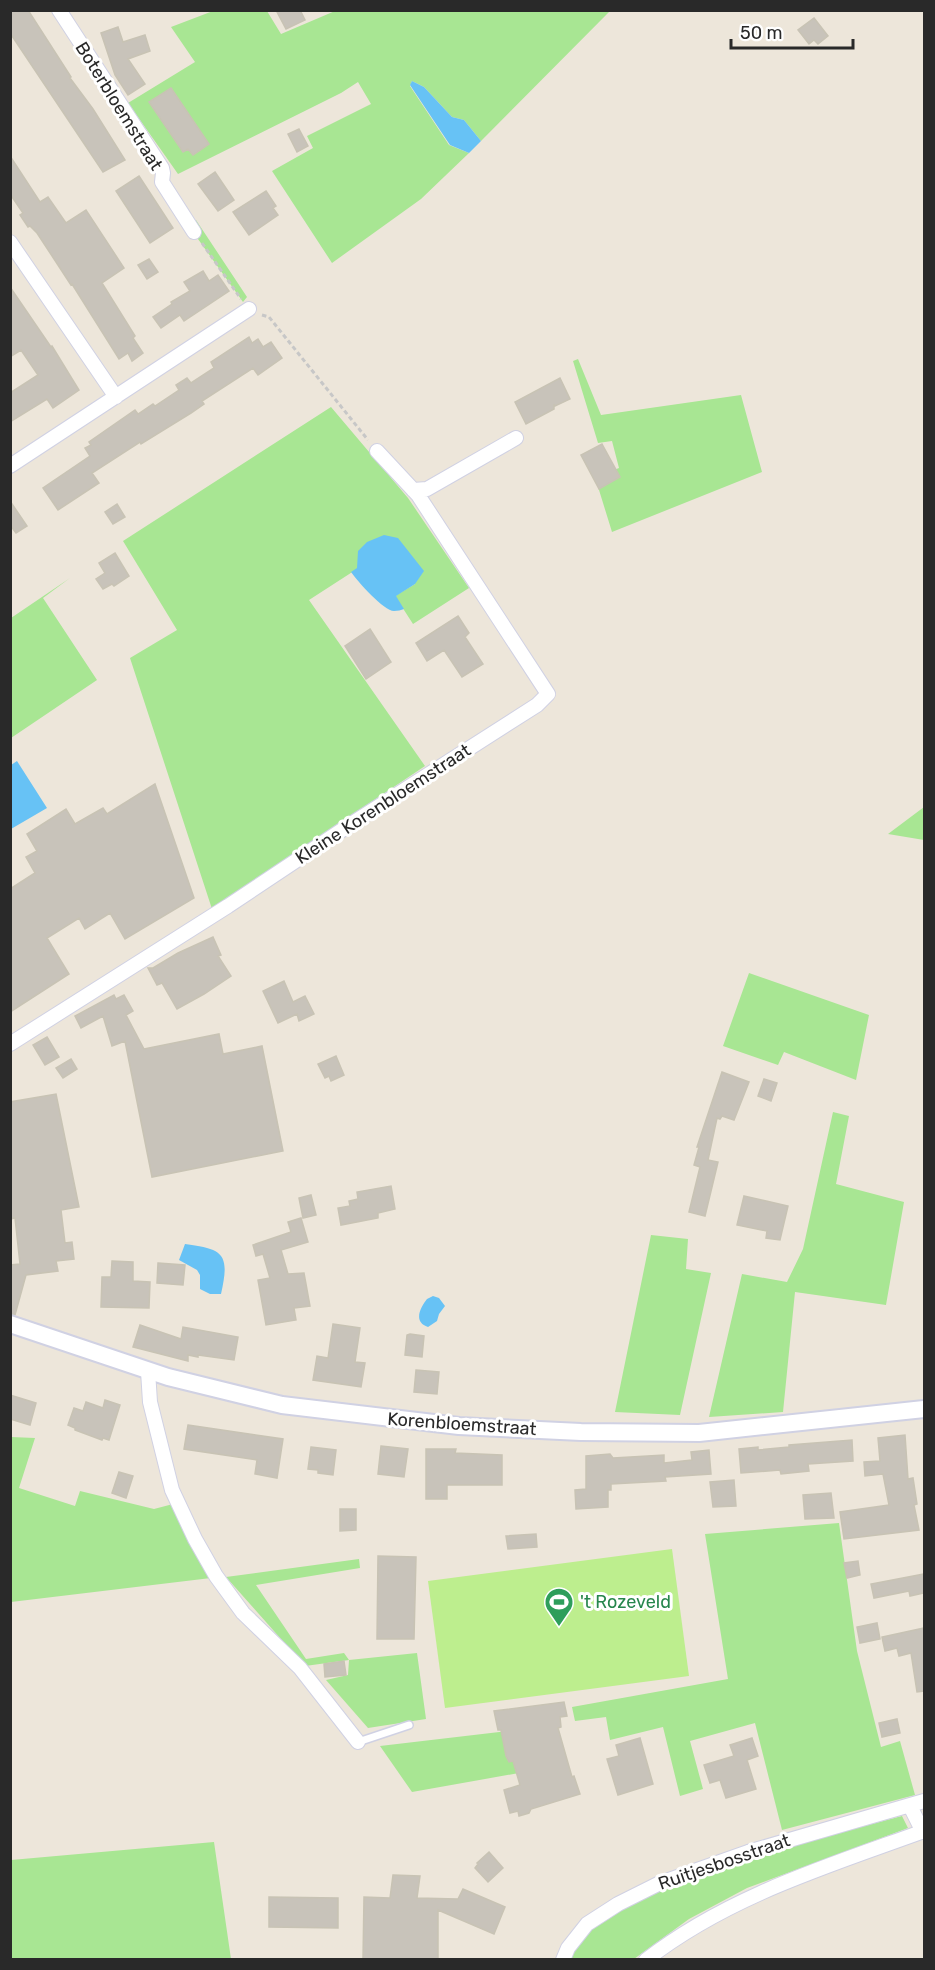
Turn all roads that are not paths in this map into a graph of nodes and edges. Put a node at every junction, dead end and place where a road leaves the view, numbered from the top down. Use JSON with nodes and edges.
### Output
{"nodes":[{"id":1,"x":59,"y":10,"type":"edge"},
{"id":2,"x":194,"y":232,"type":"road end"},
{"id":3,"x":10,"y":242,"type":"edge"},
{"id":4,"x":249,"y":309,"type":"road end"},
{"id":5,"x":116,"y":397,"type":"junction"},
{"id":6,"x":516,"y":438,"type":"dead end"},
{"id":7,"x":377,"y":451,"type":"road end"},
{"id":8,"x":10,"y":466,"type":"edge"},
{"id":9,"x":413,"y":490,"type":"junction"},
{"id":10,"x":10,"y":1044,"type":"edge"},
{"id":11,"x":10,"y":1324,"type":"edge"},
{"id":12,"x":148,"y":1371,"type":"junction"},
{"id":13,"x":924,"y":1409,"type":"edge"},
{"id":14,"x":409,"y":1725,"type":"dead end"},
{"id":15,"x":358,"y":1742,"type":"joint"},
{"id":16,"x":924,"y":1801,"type":"edge"},
{"id":17,"x":910,"y":1806,"type":"junction"},
{"id":18,"x":924,"y":1832,"type":"edge"},
{"id":19,"x":563,"y":1959,"type":"edge"},
{"id":20,"x":646,"y":1959,"type":"edge"}],
"edges":[{"from":1,"to":2,"type":"street","name":"Boterbloemstraat"},
{"from":3,"to":5,"type":"street"},
{"from":4,"to":5,"type":"street"},
{"from":5,"to":8,"type":"street"},
{"from":6,"to":9,"type":"street"},
{"from":7,"to":9,"type":"street"},
{"from":9,"to":10,"type":"street","name":"Kleine Korenbloemstraat"},
{"from":11,"to":12,"type":"street","name":"Korenbloemstraat"},
{"from":12,"to":13,"type":"street","name":"Korenbloemstraat"},
{"from":12,"to":15,"type":"street"},
{"from":14,"to":15,"type":"lane"},
{"from":16,"to":17,"type":"street","name":"Ruitjesbosstraat"},
{"from":17,"to":18,"type":"street"},
{"from":17,"to":19,"type":"street","name":"Ruitjesbosstraat"},
{"from":18,"to":20,"type":"street"}]}
